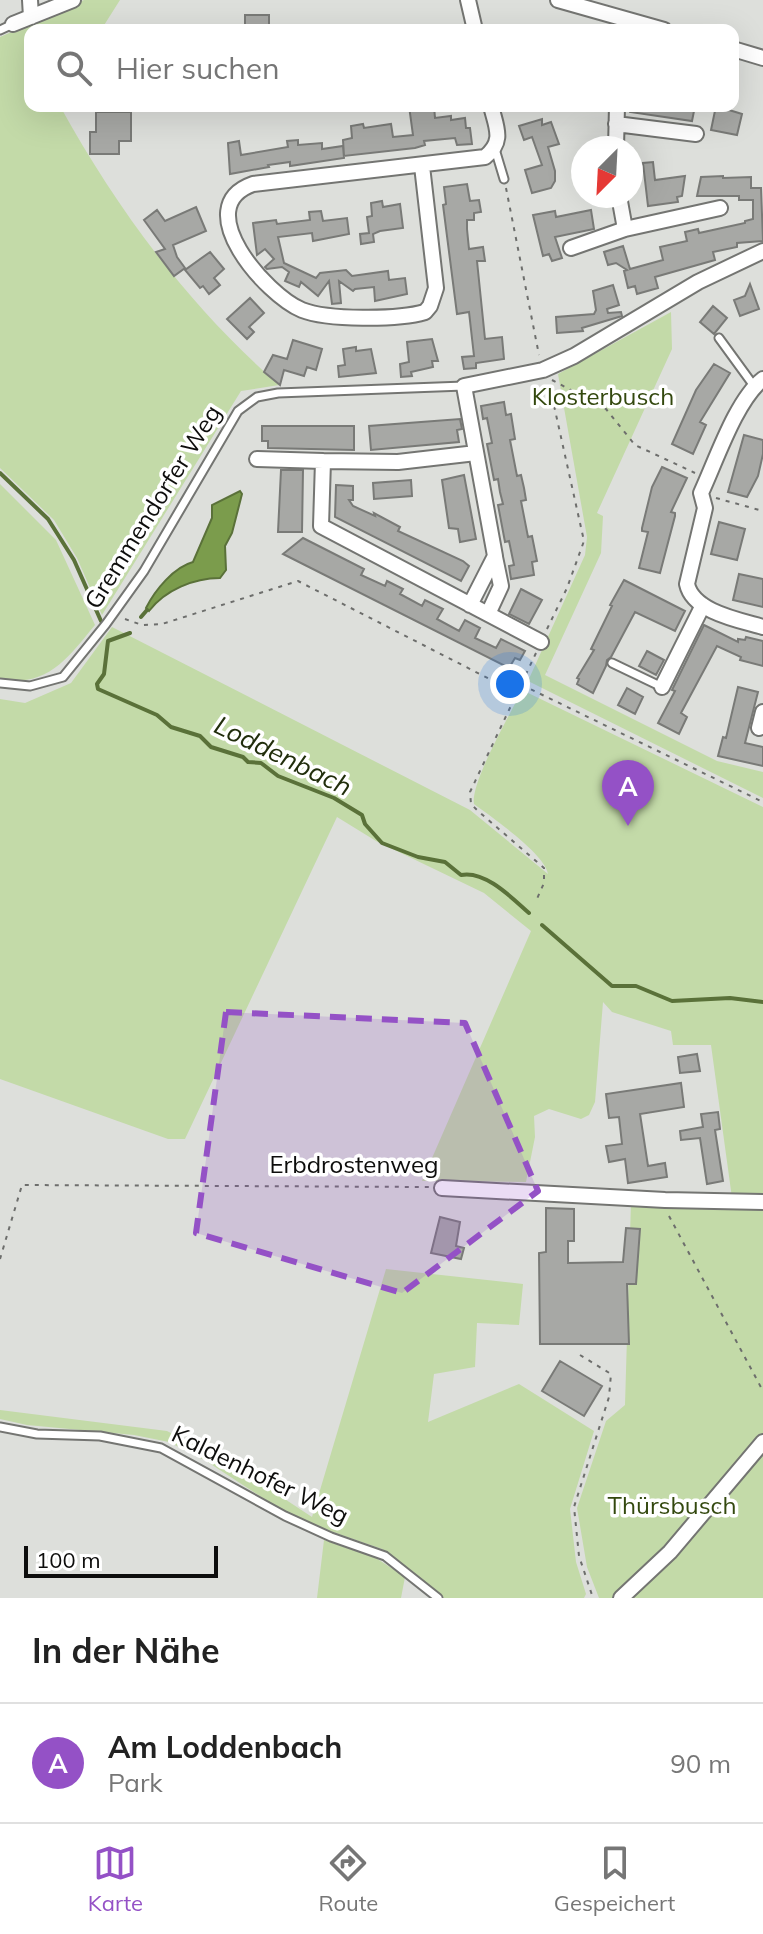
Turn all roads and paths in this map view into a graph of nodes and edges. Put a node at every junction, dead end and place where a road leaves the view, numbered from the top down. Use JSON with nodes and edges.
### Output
{"nodes":[{"id":1,"x":30,"y":0,"type":"edge"},
{"id":2,"x":73,"y":0,"type":"edge"},
{"id":3,"x":468,"y":0,"type":"edge"},
{"id":4,"x":558,"y":0,"type":"edge"},
{"id":5,"x":31,"y":17,"type":"junction"},
{"id":6,"x":474,"y":24,"type":"edge"},
{"id":7,"x":627,"y":24,"type":"edge"},
{"id":8,"x":6,"y":27,"type":"edge"},
{"id":9,"x":739,"y":51,"type":"edge"},
{"id":10,"x":763,"y":58,"type":"edge"},
{"id":11,"x":492,"y":112,"type":"edge"},
{"id":12,"x":617,"y":112,"type":"edge"},
{"id":13,"x":616,"y":124,"type":"junction"},
{"id":14,"x":696,"y":134,"type":"dead end"},
{"id":15,"x":616,"y":136,"type":"edge"},
{"id":16,"x":495,"y":149,"type":"junction"},
{"id":17,"x":422,"y":166,"type":"junction"},
{"id":18,"x":504,"y":179,"type":"joint"},
{"id":19,"x":621,"y":208,"type":"edge"},
{"id":20,"x":720,"y":208,"type":"dead end"},
{"id":21,"x":625,"y":229,"type":"junction"},
{"id":22,"x":571,"y":248,"type":"dead end"},
{"id":23,"x":763,"y":251,"type":"edge"},
{"id":24,"x":719,"y":338,"type":"dead end"},
{"id":25,"x":545,"y":374,"type":"junction"},
{"id":26,"x":759,"y":382,"type":"edge"},
{"id":27,"x":464,"y":386,"type":"junction"},
{"id":28,"x":476,"y":453,"type":"junction"},
{"id":29,"x":257,"y":459,"type":"dead end"},
{"id":30,"x":323,"y":461,"type":"junction"},
{"id":31,"x":701,"y":493,"type":"junction"},
{"id":32,"x":763,"y":511,"type":"edge"},
{"id":33,"x":495,"y":556,"type":"junction"},
{"id":34,"x":470,"y":605,"type":"junction"},
{"id":35,"x":703,"y":605,"type":"junction"},
{"id":36,"x":114,"y":612,"type":"junction"},
{"id":37,"x":488,"y":614,"type":"junction"},
{"id":38,"x":763,"y":627,"type":"edge"},
{"id":39,"x":541,"y":642,"type":"dead end"},
{"id":40,"x":612,"y":663,"type":"dead end"},
{"id":41,"x":0,"y":683,"type":"edge"},
{"id":42,"x":520,"y":684,"type":"dead end"},
{"id":43,"x":662,"y":687,"type":"joint"},
{"id":44,"x":516,"y":693,"type":"dead end"},
{"id":45,"x":763,"y":712,"type":"edge"},
{"id":46,"x":759,"y":728,"type":"dead end"},
{"id":47,"x":763,"y":802,"type":"edge"},
{"id":48,"x":544,"y":883,"type":"dead end"},
{"id":49,"x":536,"y":900,"type":"dead end"},
{"id":50,"x":442,"y":1188,"type":"joint"},
{"id":51,"x":665,"y":1200,"type":"junction"},
{"id":52,"x":763,"y":1202,"type":"edge"},
{"id":53,"x":0,"y":1259,"type":"edge"},
{"id":54,"x":580,"y":1355,"type":"dead end"},
{"id":55,"x":763,"y":1391,"type":"edge"},
{"id":56,"x":0,"y":1427,"type":"edge"},
{"id":57,"x":763,"y":1442,"type":"edge"},
{"id":58,"x":438,"y":1598,"type":"edge"},
{"id":59,"x":593,"y":1598,"type":"edge"},
{"id":60,"x":621,"y":1598,"type":"edge"}],
"edges":[{"from":1,"to":5,"type":"street"},
{"from":2,"to":5,"type":"street"},
{"from":3,"to":6,"type":"street"},
{"from":4,"to":7,"type":"street"},
{"from":5,"to":8,"type":"street"},
{"from":9,"to":10,"type":"street"},
{"from":11,"to":16,"type":"street"},
{"from":12,"to":13,"type":"street"},
{"from":13,"to":14,"type":"street"},
{"from":13,"to":15,"type":"street"},
{"from":16,"to":17,"type":"street"},
{"from":16,"to":18,"type":"lane"},
{"from":17,"to":17,"type":"street"},
{"from":18,"to":25,"type":"path"},
{"from":19,"to":21,"type":"street"},
{"from":20,"to":21,"type":"street"},
{"from":21,"to":22,"type":"street"},
{"from":23,"to":25,"type":"street","name":"Gremmendorfer Weg"},
{"from":24,"to":26,"type":"lane"},
{"from":25,"to":27,"type":"street","name":"Gremmendorfer Weg"},
{"from":25,"to":31,"type":"path"},
{"from":26,"to":31,"type":"street"},
{"from":27,"to":28,"type":"street"},
{"from":27,"to":36,"type":"lane","name":"Gremmendorfer Weg"},
{"from":28,"to":30,"type":"street"},
{"from":28,"to":33,"type":"street"},
{"from":29,"to":30,"type":"street"},
{"from":30,"to":34,"type":"street"},
{"from":31,"to":32,"type":"path"},
{"from":31,"to":35,"type":"street"},
{"from":33,"to":34,"type":"street"},
{"from":33,"to":37,"type":"street"},
{"from":34,"to":37,"type":"street"},
{"from":35,"to":38,"type":"street"},
{"from":35,"to":43,"type":"street"},
{"from":36,"to":41,"type":"lane","name":"Gremmendorfer Weg"},
{"from":36,"to":44,"type":"path"},
{"from":37,"to":39,"type":"street"},
{"from":40,"to":43,"type":"lane"},
{"from":42,"to":47,"type":"path"},
{"from":45,"to":46,"type":"street"},
{"from":48,"to":49,"type":"path"},
{"from":50,"to":51,"type":"street","name":"Erbdrostenweg"},
{"from":50,"to":53,"type":"path","name":"Erbdrostenweg"},
{"from":51,"to":52,"type":"street","name":"Erbdrostenweg"},
{"from":51,"to":55,"type":"path"},
{"from":54,"to":59,"type":"path"},
{"from":56,"to":58,"type":"lane","name":"Kaldenhofer Weg"},
{"from":57,"to":60,"type":"street"}]}
